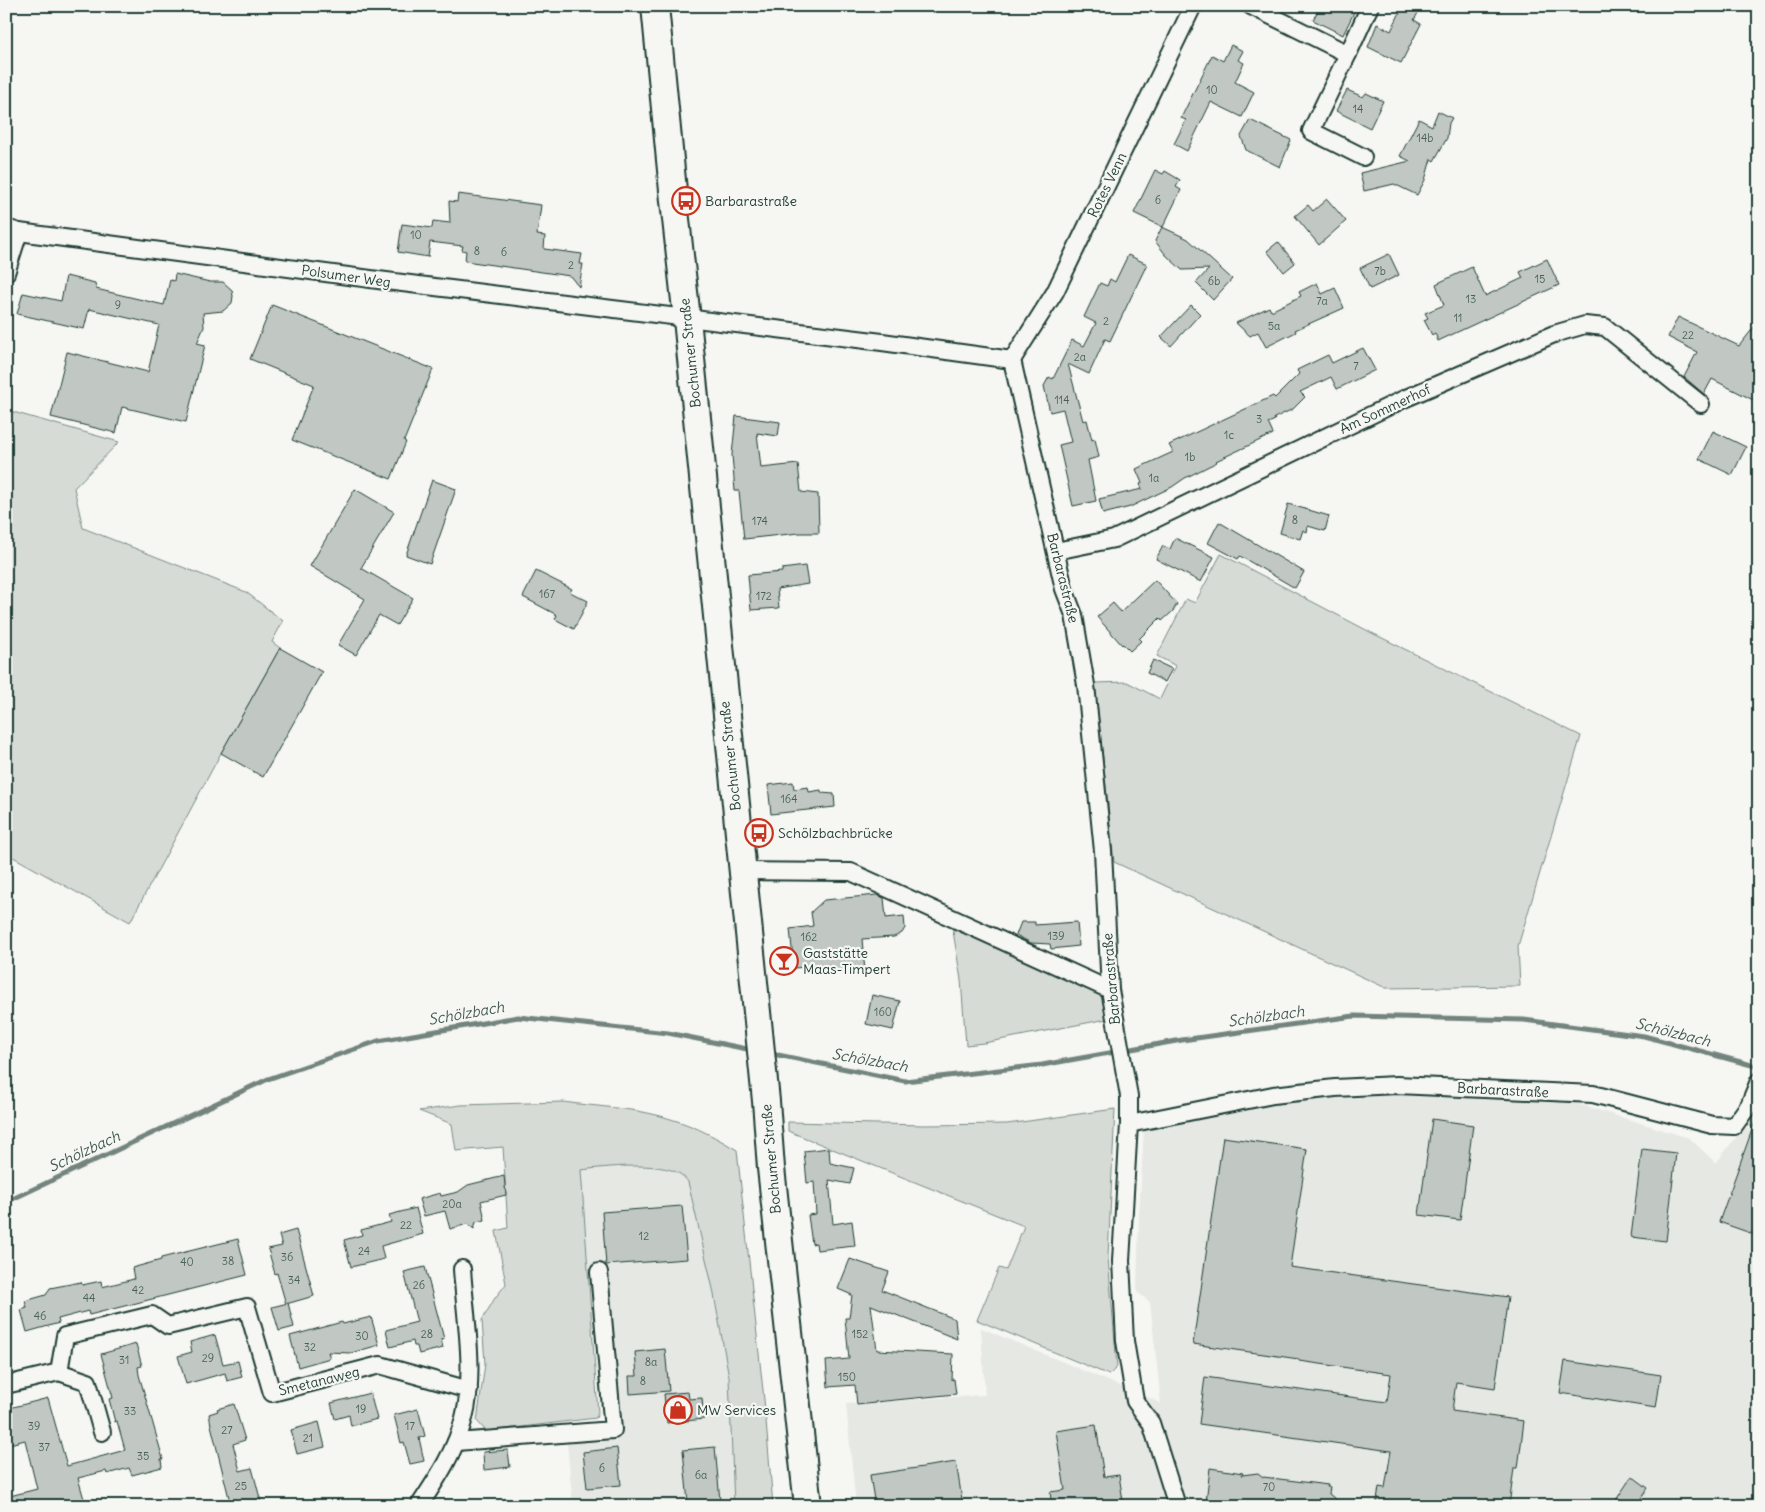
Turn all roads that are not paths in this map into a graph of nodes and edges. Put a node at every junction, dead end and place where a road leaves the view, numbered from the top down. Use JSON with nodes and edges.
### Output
{"nodes":[{"id":1,"x":656,"y":6,"type":"edge"},
{"id":2,"x":1194,"y":6,"type":"edge"},
{"id":3,"x":1252,"y":6,"type":"edge"},
{"id":4,"x":1370,"y":6,"type":"edge"},
{"id":5,"x":1348,"y":54,"type":"junction"},
{"id":6,"x":1363,"y":157,"type":"dead end"},
{"id":7,"x":13,"y":230,"type":"edge"},
{"id":8,"x":6,"y":274,"type":"edge"},
{"id":9,"x":687,"y":319,"type":"junction"},
{"id":10,"x":1012,"y":360,"type":"junction"},
{"id":11,"x":1701,"y":404,"type":"dead end"},
{"id":12,"x":1056,"y":551,"type":"junction"},
{"id":13,"x":742,"y":871,"type":"junction"},
{"id":14,"x":1110,"y":990,"type":"junction"},
{"id":15,"x":1757,"y":1085,"type":"edge"},
{"id":16,"x":1129,"y":1124,"type":"junction"},
{"id":17,"x":462,"y":1269,"type":"dead end"},
{"id":18,"x":599,"y":1272,"type":"dead end"},
{"id":19,"x":59,"y":1372,"type":"junction"},
{"id":20,"x":6,"y":1386,"type":"edge"},
{"id":21,"x":469,"y":1390,"type":"junction"},
{"id":22,"x":102,"y":1432,"type":"dead end"},
{"id":23,"x":456,"y":1442,"type":"junction"},
{"id":24,"x":419,"y":1506,"type":"edge"},
{"id":25,"x":808,"y":1506,"type":"edge"},
{"id":26,"x":1177,"y":1506,"type":"edge"}],
"edges":[{"from":1,"to":9,"type":"main road","name":"Bochumer Straße"},
{"from":2,"to":10,"type":"street","name":"Rotes Venn"},
{"from":3,"to":5,"type":"street"},
{"from":4,"to":5,"type":"street"},
{"from":5,"to":6,"type":"street"},
{"from":7,"to":8,"type":"street"},
{"from":7,"to":9,"type":"street","name":"Polsumer Weg"},
{"from":9,"to":10,"type":"street"},
{"from":9,"to":13,"type":"main road","name":"Bochumer Straße"},
{"from":10,"to":12,"type":"street","name":"Barbarastraße"},
{"from":11,"to":12,"type":"street","name":"Am Sommerhof"},
{"from":12,"to":14,"type":"street","name":"Barbarastraße"},
{"from":13,"to":14,"type":"street"},
{"from":13,"to":25,"type":"main road","name":"Bochumer Straße"},
{"from":14,"to":16,"type":"street","name":"Barbarastraße"},
{"from":15,"to":16,"type":"street","name":"Barbarastraße"},
{"from":16,"to":26,"type":"street","name":"Barbarastraße"},
{"from":17,"to":21,"type":"street"},
{"from":18,"to":23,"type":"street"},
{"from":19,"to":20,"type":"street"},
{"from":19,"to":21,"type":"street","name":"Smetanaweg"},
{"from":19,"to":22,"type":"street"},
{"from":21,"to":23,"type":"street"},
{"from":23,"to":24,"type":"street"}]}
